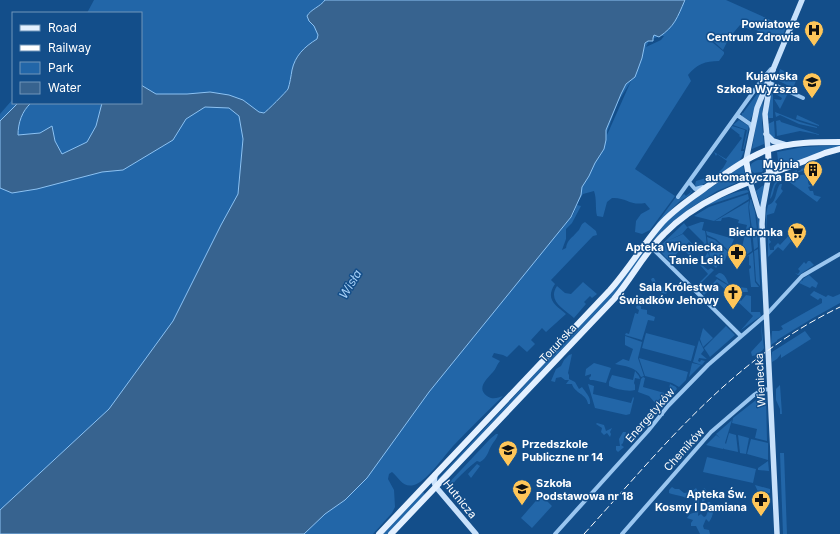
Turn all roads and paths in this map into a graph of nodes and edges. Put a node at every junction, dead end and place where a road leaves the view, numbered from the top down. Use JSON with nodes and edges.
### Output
{"nodes":[{"id":1,"x":802,"y":0,"type":"edge"},
{"id":2,"x":772,"y":73,"type":"junction"},
{"id":3,"x":769,"y":83,"type":"junction"},
{"id":4,"x":803,"y":98,"type":"dead end"},
{"id":5,"x":737,"y":115,"type":"junction"},
{"id":6,"x":752,"y":129,"type":"junction"},
{"id":7,"x":766,"y":134,"type":"junction"},
{"id":8,"x":840,"y":142,"type":"edge"},
{"id":9,"x":789,"y":145,"type":"junction"},
{"id":10,"x":840,"y":149,"type":"edge"},
{"id":11,"x":768,"y":150,"type":"junction"},
{"id":12,"x":746,"y":160,"type":"junction"},
{"id":13,"x":770,"y":174,"type":"junction"},
{"id":14,"x":689,"y":182,"type":"junction"},
{"id":15,"x":750,"y":182,"type":"junction"},
{"id":16,"x":708,"y":186,"type":"junction"},
{"id":17,"x":694,"y":188,"type":"junction"},
{"id":18,"x":678,"y":197,"type":"dead end"},
{"id":19,"x":683,"y":204,"type":"junction"},
{"id":20,"x":762,"y":224,"type":"junction"},
{"id":21,"x":652,"y":247,"type":"junction"},
{"id":22,"x":840,"y":254,"type":"edge"},
{"id":23,"x":766,"y":315,"type":"junction"},
{"id":24,"x":740,"y":336,"type":"junction"},
{"id":25,"x":770,"y":389,"type":"junction"},
{"id":26,"x":656,"y":411,"type":"dead end"},
{"id":27,"x":662,"y":414,"type":"junction"},
{"id":28,"x":435,"y":475,"type":"junction"},
{"id":29,"x":436,"y":487,"type":"junction"},
{"id":30,"x":379,"y":534,"type":"edge"},
{"id":31,"x":390,"y":534,"type":"edge"},
{"id":32,"x":476,"y":534,"type":"edge"},
{"id":33,"x":555,"y":534,"type":"edge"},
{"id":34,"x":622,"y":534,"type":"edge"},
{"id":35,"x":776,"y":534,"type":"edge"}],
"edges":[{"from":1,"to":2,"type":"street"},
{"from":2,"to":3,"type":"street"},
{"from":2,"to":5,"type":"street"},
{"from":3,"to":4,"type":"street"},
{"from":3,"to":6,"type":"street"},
{"from":3,"to":7,"type":"street"},
{"from":5,"to":6,"type":"street"},
{"from":5,"to":14,"type":"street"},
{"from":6,"to":12,"type":"street"},
{"from":7,"to":9,"type":"street"},
{"from":7,"to":11,"type":"street"},
{"from":8,"to":9,"type":"main road","name":"Toruńska"},
{"from":9,"to":11,"type":"main road","name":"Toruńska"},
{"from":10,"to":13,"type":"main road","name":"Toruńska"},
{"from":11,"to":12,"type":"main road","name":"Toruńska"},
{"from":11,"to":13,"type":"main road"},
{"from":12,"to":15,"type":"main road"},
{"from":12,"to":16,"type":"main road","name":"Toruńska"},
{"from":13,"to":15,"type":"main road","name":"Toruńska"},
{"from":13,"to":20,"type":"street","name":"Wieniecka"},
{"from":14,"to":17,"type":"street"},
{"from":14,"to":18,"type":"street"},
{"from":15,"to":20,"type":"street","name":"Wieniecka"},
{"from":15,"to":21,"type":"main road","name":"Toruńska"},
{"from":16,"to":17,"type":"street","name":"Toruńska"},
{"from":16,"to":19,"type":"main road","name":"Toruńska"},
{"from":17,"to":19,"type":"street"},
{"from":19,"to":28,"type":"main road","name":"Toruńska"},
{"from":20,"to":23,"type":"street","name":"Wieniecka"},
{"from":21,"to":24,"type":"street"},
{"from":21,"to":29,"type":"main road","name":"Toruńska"},
{"from":22,"to":23,"type":"street","name":"Energetyków"},
{"from":23,"to":24,"type":"street","name":"Energetyków"},
{"from":23,"to":25,"type":"street","name":"Wieniecka"},
{"from":24,"to":27,"type":"street","name":"Energetyków"},
{"from":25,"to":34,"type":"street","name":"Chemików"},
{"from":25,"to":35,"type":"street","name":"Wieniecka"},
{"from":26,"to":27,"type":"street"},
{"from":27,"to":33,"type":"street","name":"Energetyków"},
{"from":28,"to":29,"type":"street","name":"Hutnicza"},
{"from":28,"to":30,"type":"main road","name":"Toruńska"},
{"from":29,"to":31,"type":"main road","name":"Toruńska"},
{"from":29,"to":32,"type":"street","name":"Hutnicza"}]}
